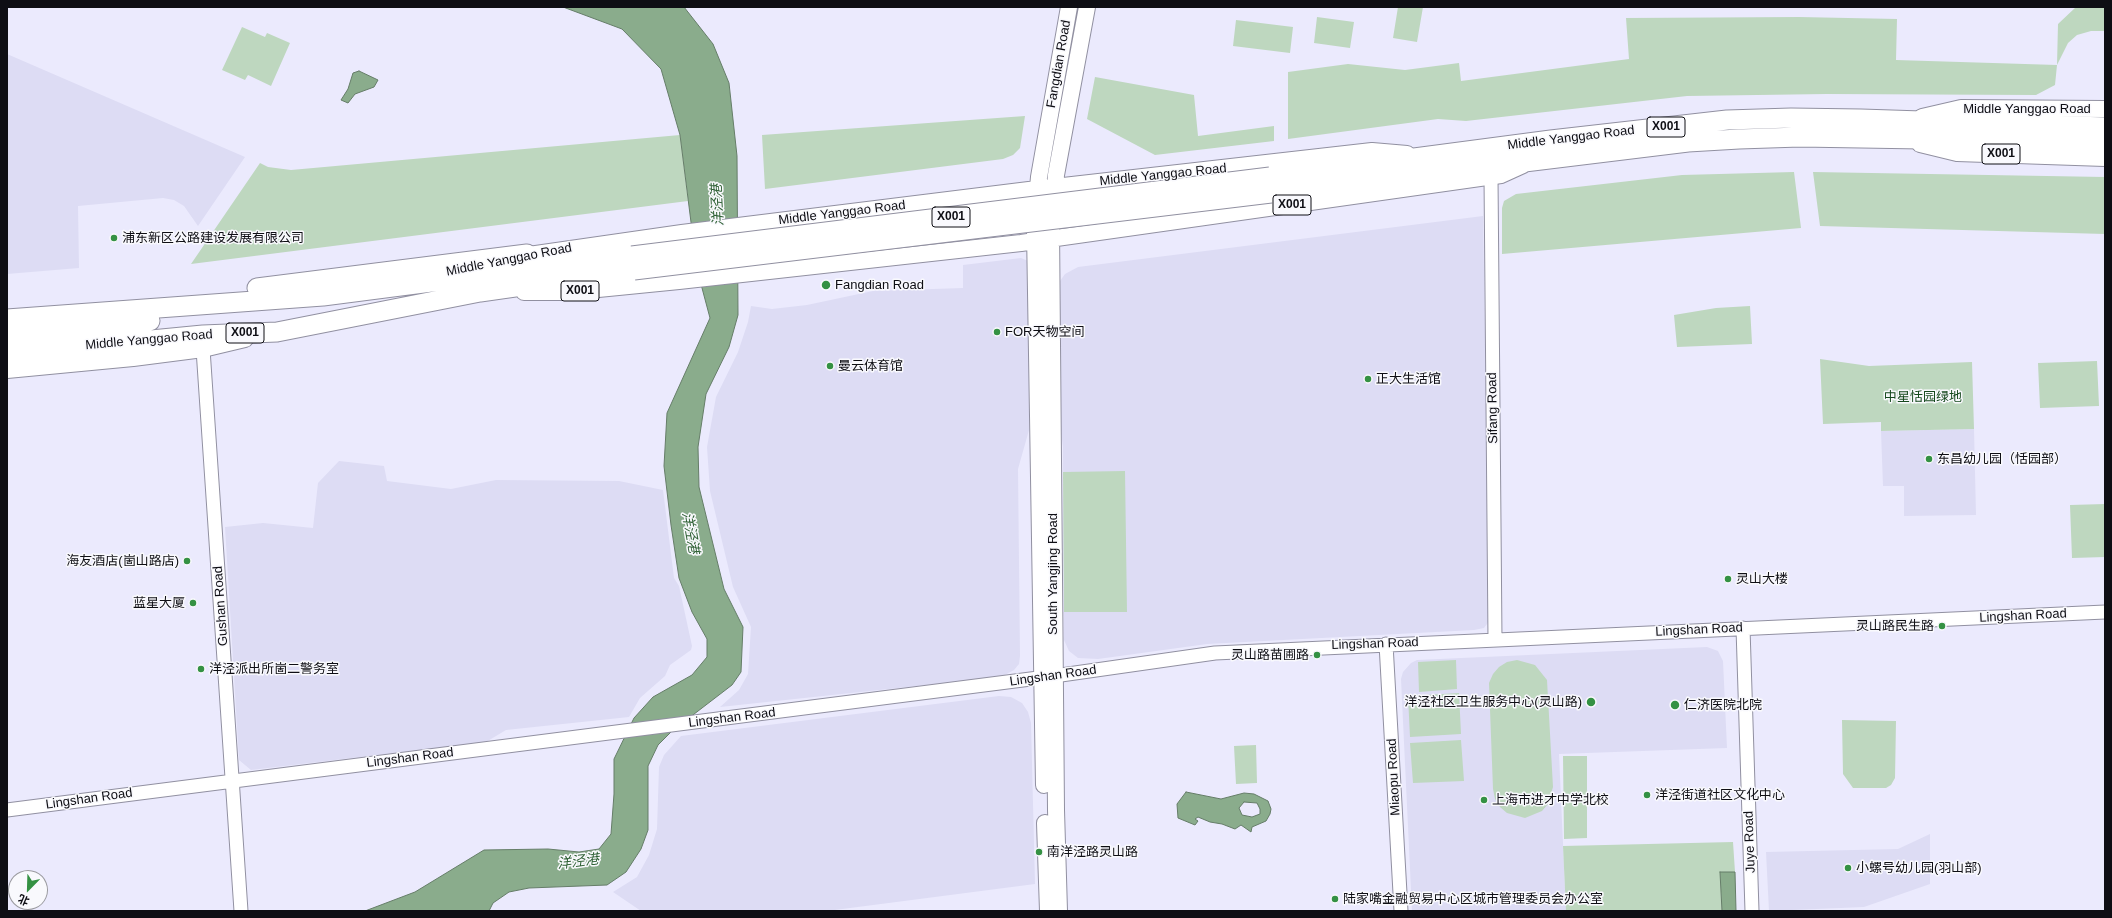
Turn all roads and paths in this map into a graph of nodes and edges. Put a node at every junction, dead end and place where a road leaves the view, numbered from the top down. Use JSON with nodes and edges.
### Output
{"nodes":[{"id":1,"x":1069,"y":7,"type":"edge"},
{"id":2,"x":1087,"y":7,"type":"edge"},
{"id":3,"x":2105,"y":109,"type":"edge"},
{"id":4,"x":2105,"y":127,"type":"edge"},
{"id":5,"x":1901,"y":130,"type":"junction"},
{"id":6,"x":1980,"y":132,"type":"junction"},
{"id":7,"x":2105,"y":142,"type":"edge"},
{"id":8,"x":1431,"y":156,"type":"junction"},
{"id":9,"x":2105,"y":158,"type":"edge"},
{"id":10,"x":1531,"y":160,"type":"junction"},
{"id":11,"x":1491,"y":177,"type":"junction"},
{"id":12,"x":1270,"y":185,"type":"junction"},
{"id":13,"x":1060,"y":186,"type":"junction"},
{"id":14,"x":1037,"y":188,"type":"junction"},
{"id":15,"x":1042,"y":239,"type":"junction"},
{"id":16,"x":527,"y":254,"type":"junction"},
{"id":17,"x":633,"y":263,"type":"junction"},
{"id":18,"x":480,"y":292,"type":"junction"},
{"id":19,"x":323,"y":296,"type":"junction"},
{"id":20,"x":255,"y":301,"type":"junction"},
{"id":21,"x":7,"y":311,"type":"edge"},
{"id":22,"x":7,"y":319,"type":"edge"},
{"id":23,"x":276,"y":332,"type":"junction"},
{"id":24,"x":7,"y":335,"type":"edge"},
{"id":25,"x":203,"y":349,"type":"junction"},
{"id":26,"x":7,"y":354,"type":"edge"},
{"id":27,"x":46,"y":366,"type":"junction"},
{"id":28,"x":7,"y":370,"type":"edge"},
{"id":29,"x":7,"y":376,"type":"edge"},
{"id":30,"x":2105,"y":612,"type":"edge"},
{"id":31,"x":1743,"y":628,"type":"junction"},
{"id":32,"x":1495,"y":640,"type":"junction"},
{"id":33,"x":1386,"y":644,"type":"junction"},
{"id":34,"x":1048,"y":677,"type":"junction"},
{"id":35,"x":233,"y":780,"type":"junction"},
{"id":36,"x":7,"y":810,"type":"edge"},
{"id":37,"x":241,"y":911,"type":"edge"},
{"id":38,"x":1048,"y":911,"type":"edge"},
{"id":39,"x":1060,"y":911,"type":"edge"},
{"id":40,"x":1401,"y":911,"type":"edge"},
{"id":41,"x":1752,"y":911,"type":"edge"}],
"edges":[{"from":1,"to":14,"type":"main road","name":"Fangdian Road"},
{"from":2,"to":13,"type":"main road","name":"Fangdian Road"},
{"from":3,"to":5,"type":"main road","name":"Middle Yanggao Road","number":"X001"},
{"from":4,"to":6,"type":"highway","name":"Middle Yanggao Road","number":"X001"},
{"from":5,"to":6,"type":"highway","name":"Middle Yanggao Road","number":"X001"},
{"from":5,"to":8,"type":"highway","name":"Middle Yanggao Road","number":"X001"},
{"from":5,"to":9,"type":"main road","name":"Middle Yanggao Road","number":"X001"},
{"from":5,"to":10,"type":"highway","name":"Middle Yanggao Road","number":"X001"},
{"from":6,"to":7,"type":"highway","name":"Middle Yanggao Road","number":"X001"},
{"from":8,"to":12,"type":"highway","name":"Middle Yanggao Road"},
{"from":8,"to":13,"type":"main road","name":"Middle Yanggao Road","number":"X001"},
{"from":10,"to":11,"type":"main road","name":"Middle Yanggao Road","number":"X001"},
{"from":10,"to":12,"type":"highway","name":"Middle Yanggao Road","number":"X001"},
{"from":11,"to":15,"type":"main road","name":"Middle Yanggao Road","number":"X001"},
{"from":11,"to":32,"type":"street","name":"Sifang Road"},
{"from":12,"to":17,"type":"highway","name":"Middle Yanggao Road","number":"X001","bridge":true},
{"from":13,"to":14,"type":"main road","name":"Middle Yanggao Road"},
{"from":13,"to":15,"type":"main road","name":"Fangdian Road"},
{"from":14,"to":15,"type":"main road","name":"Fangdian Road"},
{"from":14,"to":16,"type":"main road","name":"Middle Yanggao Road","number":"X001"},
{"from":15,"to":18,"type":"main road","name":"Middle Yanggao Road","number":"X001"},
{"from":15,"to":34,"type":"main road","name":"South Yangjing Road"},
{"from":16,"to":20,"type":"main road","name":"Middle Yanggao Road","number":"X001"},
{"from":16,"to":21,"type":"highway"},
{"from":17,"to":18,"type":"highway","name":"Middle Yanggao Road","number":"X001"},
{"from":17,"to":19,"type":"highway","name":"Middle Yanggao Road","number":"X001"},
{"from":18,"to":23,"type":"highway","name":"Middle Yanggao Road","number":"X001"},
{"from":19,"to":20,"type":"highway","name":"Middle Yanggao Road","number":"X001"},
{"from":19,"to":24,"type":"highway"},
{"from":20,"to":22,"type":"highway","name":"Middle Yanggao Road","number":"X001"},
{"from":23,"to":25,"type":"main road"},
{"from":23,"to":26,"type":"highway","name":"Middle Yanggao Road","number":"X001"},
{"from":25,"to":27,"type":"main road"},
{"from":25,"to":35,"type":"street","name":"Gushan Road"},
{"from":27,"to":28,"type":"main road"},
{"from":27,"to":29,"type":"main road"},
{"from":30,"to":31,"type":"street","name":"Lingshan Road"},
{"from":31,"to":32,"type":"street","name":"Lingshan Road"},
{"from":31,"to":41,"type":"street","name":"Juye Road"},
{"from":32,"to":33,"type":"street","name":"Lingshan Road"},
{"from":33,"to":34,"type":"street","name":"Lingshan Road"},
{"from":33,"to":40,"type":"street","name":"Miaopu Road"},
{"from":34,"to":35,"type":"street","name":"Lingshan Road"},
{"from":34,"to":38,"type":"main road","name":"South Yangjing Road"},
{"from":34,"to":39,"type":"main road","name":"South Yangjing Road"},
{"from":35,"to":36,"type":"street","name":"Lingshan Road"},
{"from":35,"to":37,"type":"street","name":"Gushan Road"}]}
